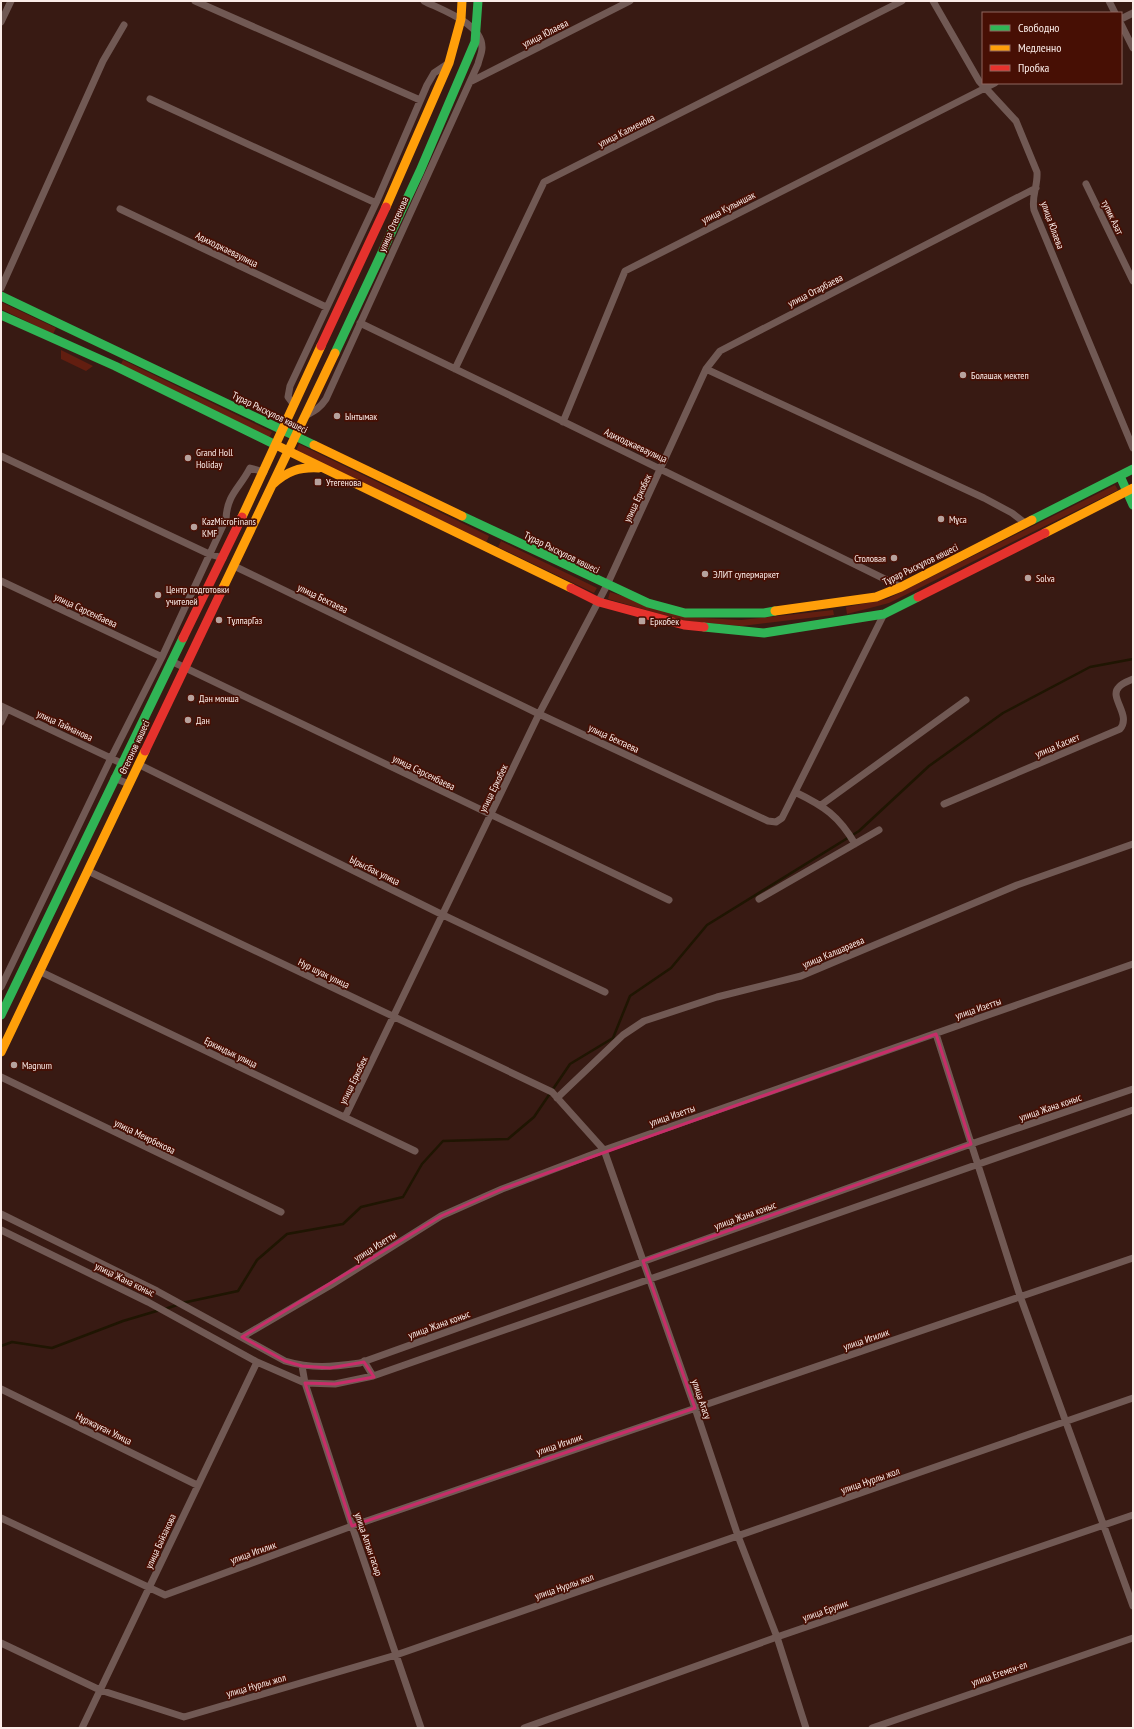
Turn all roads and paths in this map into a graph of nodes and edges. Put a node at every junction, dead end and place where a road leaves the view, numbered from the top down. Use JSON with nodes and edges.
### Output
{"nodes":[{"id":1,"x":11,"y":1,"type":"edge"},
{"id":2,"x":195,"y":1,"type":"edge"},
{"id":3,"x":424,"y":1,"type":"edge"},
{"id":4,"x":462,"y":1,"type":"edge"},
{"id":5,"x":478,"y":1,"type":"edge"},
{"id":6,"x":630,"y":1,"type":"edge"},
{"id":7,"x":902,"y":1,"type":"edge"},
{"id":8,"x":933,"y":1,"type":"edge"},
{"id":9,"x":1109,"y":1,"type":"edge"},
{"id":10,"x":1114,"y":12,"type":"edge"},
{"id":11,"x":1133,"y":13,"type":"edge"},
{"id":12,"x":1122,"y":18,"type":"edge"},
{"id":13,"x":461,"y":19,"type":"junction"},
{"id":14,"x":1,"y":22,"type":"edge"},
{"id":15,"x":124,"y":25,"type":"dead end"},
{"id":16,"x":1122,"y":26,"type":"edge"},
{"id":17,"x":476,"y":31,"type":"junction"},
{"id":18,"x":1133,"y":48,"type":"edge"},
{"id":19,"x":450,"y":63,"type":"junction"},
{"id":20,"x":470,"y":82,"type":"junction"},
{"id":21,"x":993,"y":84,"type":"edge"},
{"id":22,"x":986,"y":88,"type":"junction"},
{"id":23,"x":150,"y":99,"type":"dead end"},
{"id":24,"x":420,"y":100,"type":"junction"},
{"id":25,"x":1086,"y":184,"type":"dead end"},
{"id":26,"x":1036,"y":188,"type":"junction"},
{"id":27,"x":376,"y":203,"type":"junction"},
{"id":28,"x":120,"y":209,"type":"dead end"},
{"id":29,"x":1133,"y":281,"type":"edge"},
{"id":30,"x":1,"y":288,"type":"edge"},
{"id":31,"x":1,"y":296,"type":"edge"},
{"id":32,"x":326,"y":307,"type":"junction"},
{"id":33,"x":1,"y":314,"type":"edge"},
{"id":34,"x":360,"y":324,"type":"junction"},
{"id":35,"x":65,"y":326,"type":"junction"},
{"id":36,"x":59,"y":341,"type":"junction"},
{"id":37,"x":121,"y":353,"type":"junction"},
{"id":38,"x":115,"y":366,"type":"junction"},
{"id":39,"x":455,"y":369,"type":"junction"},
{"id":40,"x":706,"y":369,"type":"junction"},
{"id":41,"x":294,"y":405,"type":"junction"},
{"id":42,"x":305,"y":416,"type":"junction"},
{"id":43,"x":563,"y":422,"type":"junction"},
{"id":44,"x":283,"y":430,"type":"junction"},
{"id":45,"x":295,"y":436,"type":"junction"},
{"id":46,"x":276,"y":446,"type":"junction"},
{"id":47,"x":1133,"y":448,"type":"edge"},
{"id":48,"x":288,"y":451,"type":"junction"},
{"id":49,"x":1,"y":456,"type":"edge"},
{"id":50,"x":324,"y":468,"type":"junction"},
{"id":51,"x":662,"y":468,"type":"junction"},
{"id":52,"x":1133,"y":469,"type":"edge"},
{"id":53,"x":264,"y":472,"type":"junction"},
{"id":54,"x":1120,"y":476,"type":"junction"},
{"id":55,"x":272,"y":485,"type":"junction"},
{"id":56,"x":1130,"y":489,"type":"edge"},
{"id":57,"x":1133,"y":505,"type":"edge"},
{"id":58,"x":1025,"y":523,"type":"junction"},
{"id":59,"x":500,"y":534,"type":"junction"},
{"id":60,"x":492,"y":550,"type":"junction"},
{"id":61,"x":209,"y":554,"type":"junction"},
{"id":62,"x":223,"y":558,"type":"junction"},
{"id":63,"x":234,"y":566,"type":"junction"},
{"id":64,"x":1,"y":581,"type":"edge"},
{"id":65,"x":607,"y":585,"type":"junction"},
{"id":66,"x":901,"y":587,"type":"junction"},
{"id":67,"x":599,"y":602,"type":"junction"},
{"id":68,"x":840,"y":602,"type":"junction"},
{"id":69,"x":884,"y":614,"type":"junction"},
{"id":70,"x":843,"y":621,"type":"junction"},
{"id":71,"x":162,"y":657,"type":"junction"},
{"id":72,"x":171,"y":661,"type":"junction"},
{"id":73,"x":185,"y":668,"type":"junction"},
{"id":74,"x":1133,"y":679,"type":"edge"},
{"id":75,"x":966,"y":700,"type":"dead end"},
{"id":76,"x":4,"y":708,"type":"edge"},
{"id":77,"x":539,"y":714,"type":"junction"},
{"id":78,"x":1,"y":722,"type":"edge"},
{"id":79,"x":111,"y":758,"type":"junction"},
{"id":80,"x":121,"y":763,"type":"junction"},
{"id":81,"x":138,"y":764,"type":"junction"},
{"id":82,"x":114,"y":778,"type":"junction"},
{"id":83,"x":129,"y":784,"type":"junction"},
{"id":84,"x":795,"y":792,"type":"junction"},
{"id":85,"x":944,"y":804,"type":"dead end"},
{"id":86,"x":821,"y":805,"type":"junction"},
{"id":87,"x":491,"y":816,"type":"junction"},
{"id":88,"x":879,"y":830,"type":"dead end"},
{"id":89,"x":855,"y":844,"type":"junction"},
{"id":90,"x":1133,"y":844,"type":"edge"},
{"id":91,"x":88,"y":871,"type":"junction"},
{"id":92,"x":759,"y":899,"type":"dead end"},
{"id":93,"x":669,"y":900,"type":"dead end"},
{"id":94,"x":443,"y":915,"type":"junction"},
{"id":95,"x":1133,"y":964,"type":"edge"},
{"id":96,"x":39,"y":971,"type":"junction"},
{"id":97,"x":1,"y":987,"type":"edge"},
{"id":98,"x":605,"y":992,"type":"dead end"},
{"id":99,"x":1,"y":1014,"type":"edge"},
{"id":100,"x":394,"y":1017,"type":"junction"},
{"id":101,"x":936,"y":1034,"type":"junction"},
{"id":102,"x":1,"y":1052,"type":"edge"},
{"id":103,"x":1,"y":1077,"type":"edge"},
{"id":104,"x":1133,"y":1089,"type":"edge"},
{"id":105,"x":554,"y":1095,"type":"junction"},
{"id":106,"x":1133,"y":1110,"type":"edge"},
{"id":107,"x":346,"y":1117,"type":"junction"},
{"id":108,"x":971,"y":1144,"type":"junction"},
{"id":109,"x":604,"y":1150,"type":"junction"},
{"id":110,"x":415,"y":1151,"type":"dead end"},
{"id":111,"x":977,"y":1163,"type":"junction"},
{"id":112,"x":281,"y":1212,"type":"dead end"},
{"id":113,"x":1,"y":1214,"type":"edge"},
{"id":114,"x":1,"y":1230,"type":"edge"},
{"id":115,"x":1133,"y":1258,"type":"edge"},
{"id":116,"x":644,"y":1261,"type":"junction"},
{"id":117,"x":650,"y":1280,"type":"junction"},
{"id":118,"x":1020,"y":1296,"type":"junction"},
{"id":119,"x":242,"y":1337,"type":"junction"},
{"id":120,"x":364,"y":1361,"type":"junction"},
{"id":121,"x":257,"y":1362,"type":"junction"},
{"id":122,"x":302,"y":1366,"type":"junction"},
{"id":123,"x":373,"y":1376,"type":"junction"},
{"id":124,"x":306,"y":1383,"type":"junction"},
{"id":125,"x":1,"y":1389,"type":"edge"},
{"id":126,"x":1133,"y":1398,"type":"edge"},
{"id":127,"x":695,"y":1408,"type":"junction"},
{"id":128,"x":1066,"y":1421,"type":"junction"},
{"id":129,"x":197,"y":1486,"type":"junction"},
{"id":130,"x":1133,"y":1516,"type":"edge"},
{"id":131,"x":1,"y":1518,"type":"edge"},
{"id":132,"x":1104,"y":1525,"type":"junction"},
{"id":133,"x":352,"y":1526,"type":"junction"},
{"id":134,"x":738,"y":1536,"type":"junction"},
{"id":135,"x":149,"y":1588,"type":"junction"},
{"id":136,"x":1133,"y":1606,"type":"edge"},
{"id":137,"x":777,"y":1637,"type":"junction"},
{"id":138,"x":1133,"y":1638,"type":"edge"},
{"id":139,"x":1,"y":1643,"type":"edge"},
{"id":140,"x":396,"y":1655,"type":"junction"},
{"id":141,"x":100,"y":1690,"type":"junction"},
{"id":142,"x":82,"y":1728,"type":"edge"},
{"id":143,"x":421,"y":1728,"type":"edge"},
{"id":144,"x":524,"y":1728,"type":"edge"},
{"id":145,"x":806,"y":1728,"type":"edge"},
{"id":146,"x":872,"y":1728,"type":"edge"}],
"edges":[{"from":1,"to":14,"type":"street"},
{"from":2,"to":24,"type":"street"},
{"from":3,"to":13,"type":"street"},
{"from":4,"to":13,"type":"main road","name":"улица Отегенова"},
{"from":5,"to":17,"type":"main road","name":"улица Отегенова"},
{"from":6,"to":20,"type":"street","name":"улица Юлаева"},
{"from":7,"to":39,"type":"street","name":"улица Калменова"},
{"from":8,"to":22,"type":"street","name":"улица Юлаева"},
{"from":9,"to":10,"type":"street"},
{"from":11,"to":12,"type":"street"},
{"from":13,"to":17,"type":"street"},
{"from":13,"to":19,"type":"main road","name":"улица Отегенова"},
{"from":15,"to":30,"type":"street"},
{"from":16,"to":18,"type":"street"},
{"from":17,"to":20,"type":"street","name":"улица Отегенова"},
{"from":17,"to":42,"type":"main road","name":"улица Отегенова"},
{"from":19,"to":24,"type":"street"},
{"from":19,"to":41,"type":"main road","name":"улица Отегенова"},
{"from":20,"to":34,"type":"street","name":"улица Отегенова"},
{"from":21,"to":22,"type":"street","name":"улица Кулыншак"},
{"from":22,"to":26,"type":"street","name":"улица Юлаева"},
{"from":22,"to":43,"type":"street","name":"улица Кулыншак"},
{"from":23,"to":27,"type":"street"},
{"from":24,"to":27,"type":"street"},
{"from":25,"to":29,"type":"street","name":"тупик Азат"},
{"from":26,"to":40,"type":"street","name":"улица Отарбаева"},
{"from":26,"to":47,"type":"street","name":"улица Юлаева"},
{"from":27,"to":32,"type":"street"},
{"from":28,"to":32,"type":"street","name":"Адиходжаеваулица"},
{"from":31,"to":35,"type":"main road","name":"Тұрар Рыскұлов көшесі"},
{"from":32,"to":41,"type":"street"},
{"from":33,"to":36,"type":"main road"},
{"from":34,"to":39,"type":"street","name":"Адиходжаеваулица"},
{"from":34,"to":42,"type":"street","name":"улица Отегенова"},
{"from":35,"to":36,"type":"main road"},
{"from":35,"to":37,"type":"main road","name":"Тұрар Рыскұлов көшесі"},
{"from":36,"to":38,"type":"main road"},
{"from":37,"to":38,"type":"main road"},
{"from":37,"to":44,"type":"main road","name":"Тұрар Рыскұлов көшесі"},
{"from":38,"to":46,"type":"main road"},
{"from":39,"to":43,"type":"street","name":"Адиходжаеваулица"},
{"from":40,"to":51,"type":"street","name":"улица Отарбаева"},
{"from":40,"to":58,"type":"street"},
{"from":41,"to":44,"type":"main road","name":"улица Отегенова"},
{"from":42,"to":45,"type":"main road","name":"улица Отегенова"},
{"from":43,"to":51,"type":"street","name":"Адиходжаеваулица"},
{"from":44,"to":45,"type":"main road","name":"Тұрар Рыскұлов көшесі"},
{"from":44,"to":46,"type":"main road","name":"улица Отегенова"},
{"from":45,"to":48,"type":"main road","name":"улица Отегенова"},
{"from":45,"to":59,"type":"main road","name":"Тұрар Рыскұлов көшесі"},
{"from":46,"to":48,"type":"main road"},
{"from":46,"to":53,"type":"main road","name":"Өтегенов көшесі"},
{"from":48,"to":50,"type":"main road"},
{"from":48,"to":55,"type":"main road","name":"Өтегенов көшесі"},
{"from":49,"to":61,"type":"street"},
{"from":50,"to":55,"type":"main road"},
{"from":50,"to":60,"type":"main road"},
{"from":51,"to":65,"type":"street","name":"улица Еркобек"},
{"from":51,"to":66,"type":"street","name":"Адиходжаеваулица"},
{"from":52,"to":54,"type":"main road","name":"Тұрар Рыскұлов көшесі"},
{"from":53,"to":61,"type":"street"},
{"from":53,"to":62,"type":"main road","name":"Өтегенов көшесі"},
{"from":54,"to":56,"type":"main road"},
{"from":54,"to":58,"type":"main road","name":"Тұрар Рыскұлов көшесі"},
{"from":55,"to":63,"type":"main road","name":"Өтегенов көшесі"},
{"from":56,"to":57,"type":"main road"},
{"from":56,"to":69,"type":"main road"},
{"from":58,"to":66,"type":"main road","name":"Тұрар Рыскұлов көшесі"},
{"from":59,"to":60,"type":"main road"},
{"from":59,"to":65,"type":"main road","name":"Тұрар Рыскұлов көшесі"},
{"from":60,"to":67,"type":"main road"},
{"from":61,"to":62,"type":"street"},
{"from":61,"to":71,"type":"street"},
{"from":62,"to":72,"type":"main road","name":"Өтегенов көшесі"},
{"from":63,"to":73,"type":"main road","name":"Өтегенов көшесі"},
{"from":63,"to":77,"type":"street","name":"улица Бектаева"},
{"from":64,"to":71,"type":"street","name":"улица Сарсенбаева"},
{"from":65,"to":67,"type":"street","name":"улица Еркобек"},
{"from":65,"to":68,"type":"main road","name":"Тұрар Рыскұлов көшесі"},
{"from":66,"to":68,"type":"main road","name":"Тұрар Рыскұлов көшесі"},
{"from":67,"to":70,"type":"main road"},
{"from":67,"to":77,"type":"street","name":"улица Еркобек"},
{"from":68,"to":70,"type":"main road"},
{"from":69,"to":70,"type":"main road"},
{"from":69,"to":84,"type":"street","name":"улица Бектаева"},
{"from":71,"to":79,"type":"street"},
{"from":72,"to":73,"type":"street","name":"улица Сарсенбаева"},
{"from":72,"to":80,"type":"main road","name":"Өтегенов көшесі"},
{"from":73,"to":81,"type":"main road","name":"Өтегенов көшесі"},
{"from":73,"to":87,"type":"street","name":"улица Сарсенбаева"},
{"from":74,"to":85,"type":"street","name":"улица Касиет"},
{"from":75,"to":86,"type":"street"},
{"from":76,"to":78,"type":"street"},
{"from":76,"to":79,"type":"street","name":"улица Тайманова"},
{"from":77,"to":84,"type":"street","name":"улица Бектаева"},
{"from":77,"to":87,"type":"street","name":"улица Еркобек"},
{"from":79,"to":80,"type":"street","name":"улица Тайманова"},
{"from":79,"to":97,"type":"street"},
{"from":80,"to":82,"type":"main road","name":"Өтегенов көшесі"},
{"from":81,"to":83,"type":"main road","name":"Өтегенов көшесі"},
{"from":81,"to":94,"type":"street","name":"Ырысбак улица"},
{"from":82,"to":83,"type":"street"},
{"from":82,"to":99,"type":"main road","name":"Өтегенов көшесі"},
{"from":83,"to":91,"type":"main road","name":"Өтегенов көшесі"},
{"from":84,"to":86,"type":"street"},
{"from":86,"to":89,"type":"street"},
{"from":87,"to":93,"type":"street","name":"улица Сарсенбаева"},
{"from":87,"to":94,"type":"street","name":"улица Еркобек"},
{"from":88,"to":89,"type":"street"},
{"from":89,"to":92,"type":"street"},
{"from":90,"to":105,"type":"street","name":"улица Калшараева"},
{"from":91,"to":96,"type":"main road","name":"Өтегенов көшесі"},
{"from":91,"to":100,"type":"street","name":"Нур шуак улица"},
{"from":94,"to":98,"type":"street","name":"Ырысбак улица"},
{"from":94,"to":100,"type":"street","name":"улица Еркобек"},
{"from":95,"to":101,"type":"street","name":"улица Изетты"},
{"from":96,"to":102,"type":"main road","name":"Өтегенов көшесі"},
{"from":96,"to":107,"type":"street","name":"Еркиндык улица"},
{"from":100,"to":105,"type":"street","name":"Нур шуак улица"},
{"from":100,"to":107,"type":"street","name":"улица Еркобек"},
{"from":101,"to":108,"type":"street"},
{"from":101,"to":109,"type":"street","name":"улица Изетты"},
{"from":103,"to":112,"type":"street","name":"улица Меирбекова"},
{"from":104,"to":108,"type":"street","name":"улица Жана коныс"},
{"from":105,"to":109,"type":"street","name":"улица Атасу"},
{"from":106,"to":111,"type":"street","name":"улица Жана коныс"},
{"from":107,"to":110,"type":"street","name":"Еркиндык улица"},
{"from":108,"to":111,"type":"street"},
{"from":108,"to":116,"type":"street","name":"улица Жана коныс"},
{"from":109,"to":116,"type":"street","name":"улица Атасу"},
{"from":109,"to":119,"type":"street","name":"улица Изетты"},
{"from":111,"to":117,"type":"street","name":"улица Жана коныс"},
{"from":111,"to":118,"type":"street"},
{"from":113,"to":119,"type":"street","name":"улица Жана коныс"},
{"from":114,"to":121,"type":"street","name":"улица Жана коныс"},
{"from":115,"to":118,"type":"street","name":"улица Игилик"},
{"from":116,"to":117,"type":"street","name":"улица Атасу"},
{"from":116,"to":120,"type":"street","name":"улица Жана коныс"},
{"from":117,"to":123,"type":"street","name":"улица Жана коныс"},
{"from":117,"to":127,"type":"street","name":"улица Атасу"},
{"from":118,"to":127,"type":"street","name":"улица Игилик"},
{"from":118,"to":128,"type":"street"},
{"from":119,"to":122,"type":"street","name":"улица Жана коныс"},
{"from":120,"to":122,"type":"street","name":"улица Жана коныс"},
{"from":120,"to":123,"type":"street"},
{"from":121,"to":124,"type":"street","name":"улица Жана коныс"},
{"from":121,"to":129,"type":"street","name":"улица Байзакова"},
{"from":122,"to":124,"type":"street","name":"улица Алтын гасыр"},
{"from":123,"to":124,"type":"street","name":"улица Жана коныс"},
{"from":124,"to":133,"type":"street","name":"улица Алтын гасыр"},
{"from":125,"to":129,"type":"street","name":"Нұржауған Улица"},
{"from":126,"to":128,"type":"street","name":"улица Нурлы жол"},
{"from":127,"to":133,"type":"street","name":"улица Игилик"},
{"from":127,"to":134,"type":"street","name":"улица Атасу"},
{"from":128,"to":132,"type":"street"},
{"from":128,"to":134,"type":"street","name":"улица Нурлы жол"},
{"from":129,"to":135,"type":"street","name":"улица Байзакова"},
{"from":130,"to":132,"type":"street","name":"улица Ерулик"},
{"from":131,"to":135,"type":"street","name":"улица Игилик"},
{"from":132,"to":136,"type":"street"},
{"from":132,"to":137,"type":"street","name":"улица Ерулик"},
{"from":133,"to":135,"type":"street","name":"улица Игилик"},
{"from":133,"to":140,"type":"street","name":"улица Алтын гасыр"},
{"from":134,"to":137,"type":"street","name":"улица Атасу"},
{"from":134,"to":140,"type":"street","name":"улица Нурлы жол"},
{"from":135,"to":141,"type":"street","name":"улица Байзакова"},
{"from":137,"to":144,"type":"street","name":"улица Ерулик"},
{"from":137,"to":145,"type":"street","name":"улица Атасу"},
{"from":138,"to":146,"type":"street","name":"улица Егемен-ел"},
{"from":139,"to":141,"type":"street","name":"улица Нурлы жол"},
{"from":140,"to":141,"type":"street","name":"улица Нурлы жол"},
{"from":140,"to":143,"type":"street","name":"улица Алтын гасыр"},
{"from":141,"to":142,"type":"street","name":"улица Байзакова"}]}
